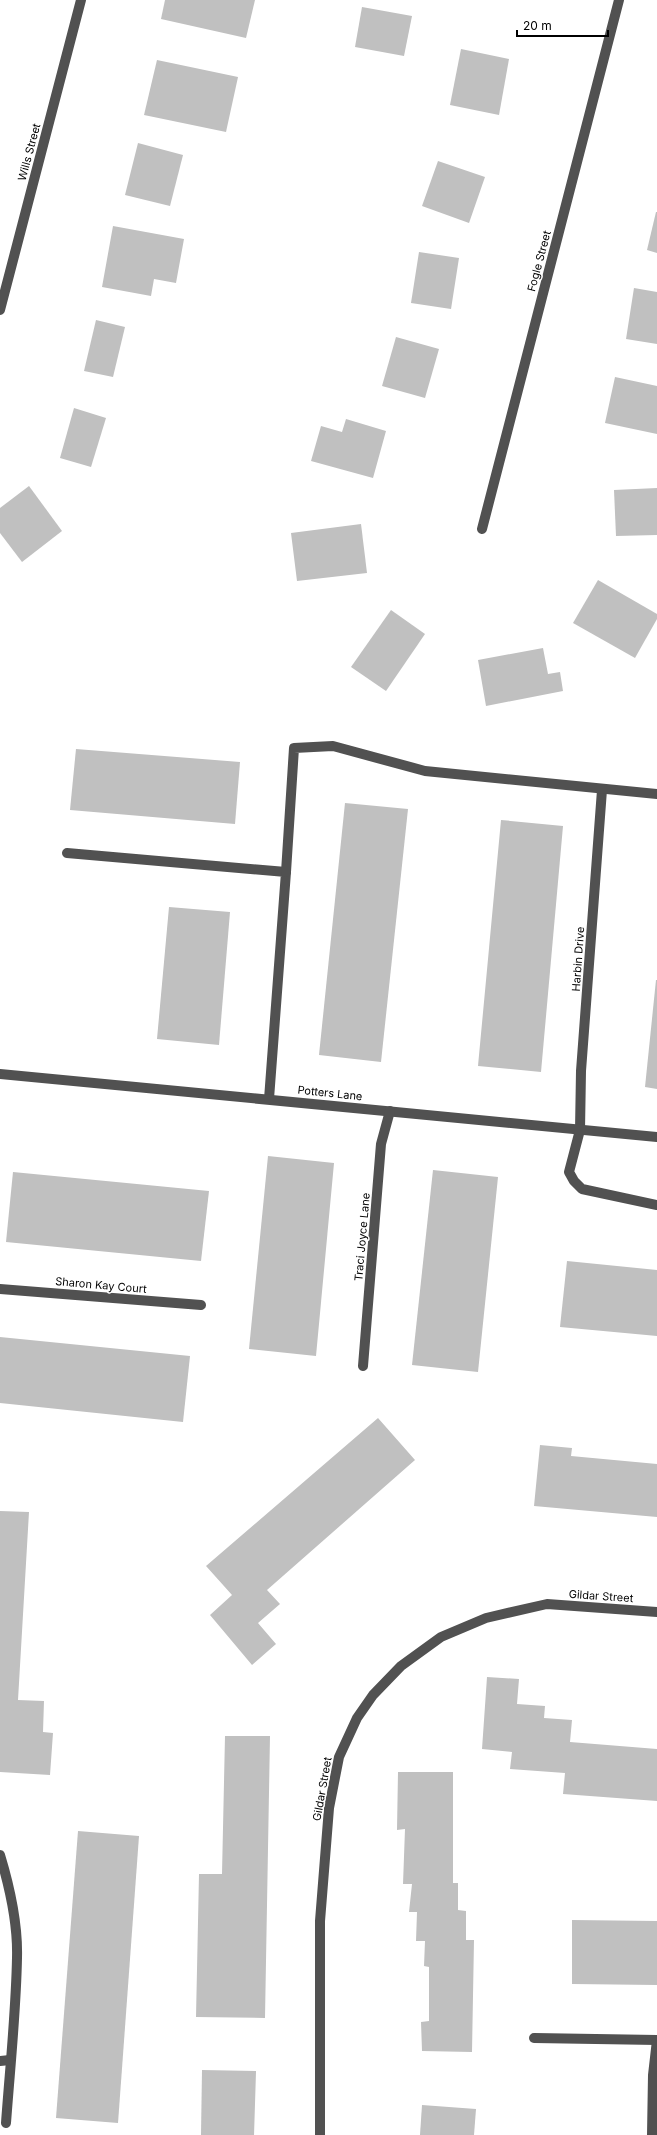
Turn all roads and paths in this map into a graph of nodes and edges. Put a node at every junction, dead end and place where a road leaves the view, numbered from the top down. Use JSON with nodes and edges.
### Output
{"nodes":[{"id":1,"x":81,"y":0,"type":"edge"},
{"id":2,"x":619,"y":0,"type":"edge"},
{"id":3,"x":0,"y":310,"type":"edge"},
{"id":4,"x":482,"y":529,"type":"dead end"},
{"id":5,"x":602,"y":790,"type":"junction"},
{"id":6,"x":657,"y":794,"type":"edge"},
{"id":7,"x":66,"y":853,"type":"dead end"},
{"id":8,"x":286,"y":872,"type":"junction"},
{"id":9,"x":0,"y":1074,"type":"edge"},
{"id":10,"x":268,"y":1099,"type":"junction"},
{"id":11,"x":390,"y":1111,"type":"junction"},
{"id":12,"x":580,"y":1130,"type":"junction"},
{"id":13,"x":657,"y":1137,"type":"edge"},
{"id":14,"x":657,"y":1205,"type":"edge"},
{"id":15,"x":0,"y":1289,"type":"edge"},
{"id":16,"x":201,"y":1305,"type":"dead end"},
{"id":17,"x":363,"y":1366,"type":"dead end"},
{"id":18,"x":657,"y":1612,"type":"edge"},
{"id":19,"x":0,"y":1855,"type":"edge"},
{"id":20,"x":534,"y":2038,"type":"dead end"},
{"id":21,"x":657,"y":2040,"type":"edge"},
{"id":22,"x":5,"y":2060,"type":"edge"},
{"id":23,"x":6,"y":2122,"type":"dead end"},
{"id":24,"x":320,"y":2135,"type":"edge"},
{"id":25,"x":652,"y":2135,"type":"edge"}],
"edges":[{"from":1,"to":3,"type":"street","name":"Wills Street"},
{"from":2,"to":4,"type":"street","name":"Fogle Street"},
{"from":5,"to":6,"type":"street"},
{"from":5,"to":8,"type":"street"},
{"from":5,"to":12,"type":"street","name":"Harbin Drive"},
{"from":7,"to":8,"type":"street"},
{"from":8,"to":10,"type":"street"},
{"from":9,"to":10,"type":"street","name":"Potters Lane"},
{"from":10,"to":11,"type":"street","name":"Potters Lane"},
{"from":11,"to":12,"type":"street","name":"Potters Lane"},
{"from":11,"to":17,"type":"street","name":"Traci Joyce Lane"},
{"from":12,"to":13,"type":"street","name":"Potters Lane"},
{"from":12,"to":14,"type":"street","name":"Harbin Drive"},
{"from":15,"to":16,"type":"street","name":"Sharon Kay Court"},
{"from":18,"to":24,"type":"street","name":"Gildar Street"},
{"from":19,"to":22,"type":"street"},
{"from":20,"to":21,"type":"street"},
{"from":21,"to":25,"type":"street"},
{"from":22,"to":23,"type":"street"}]}
